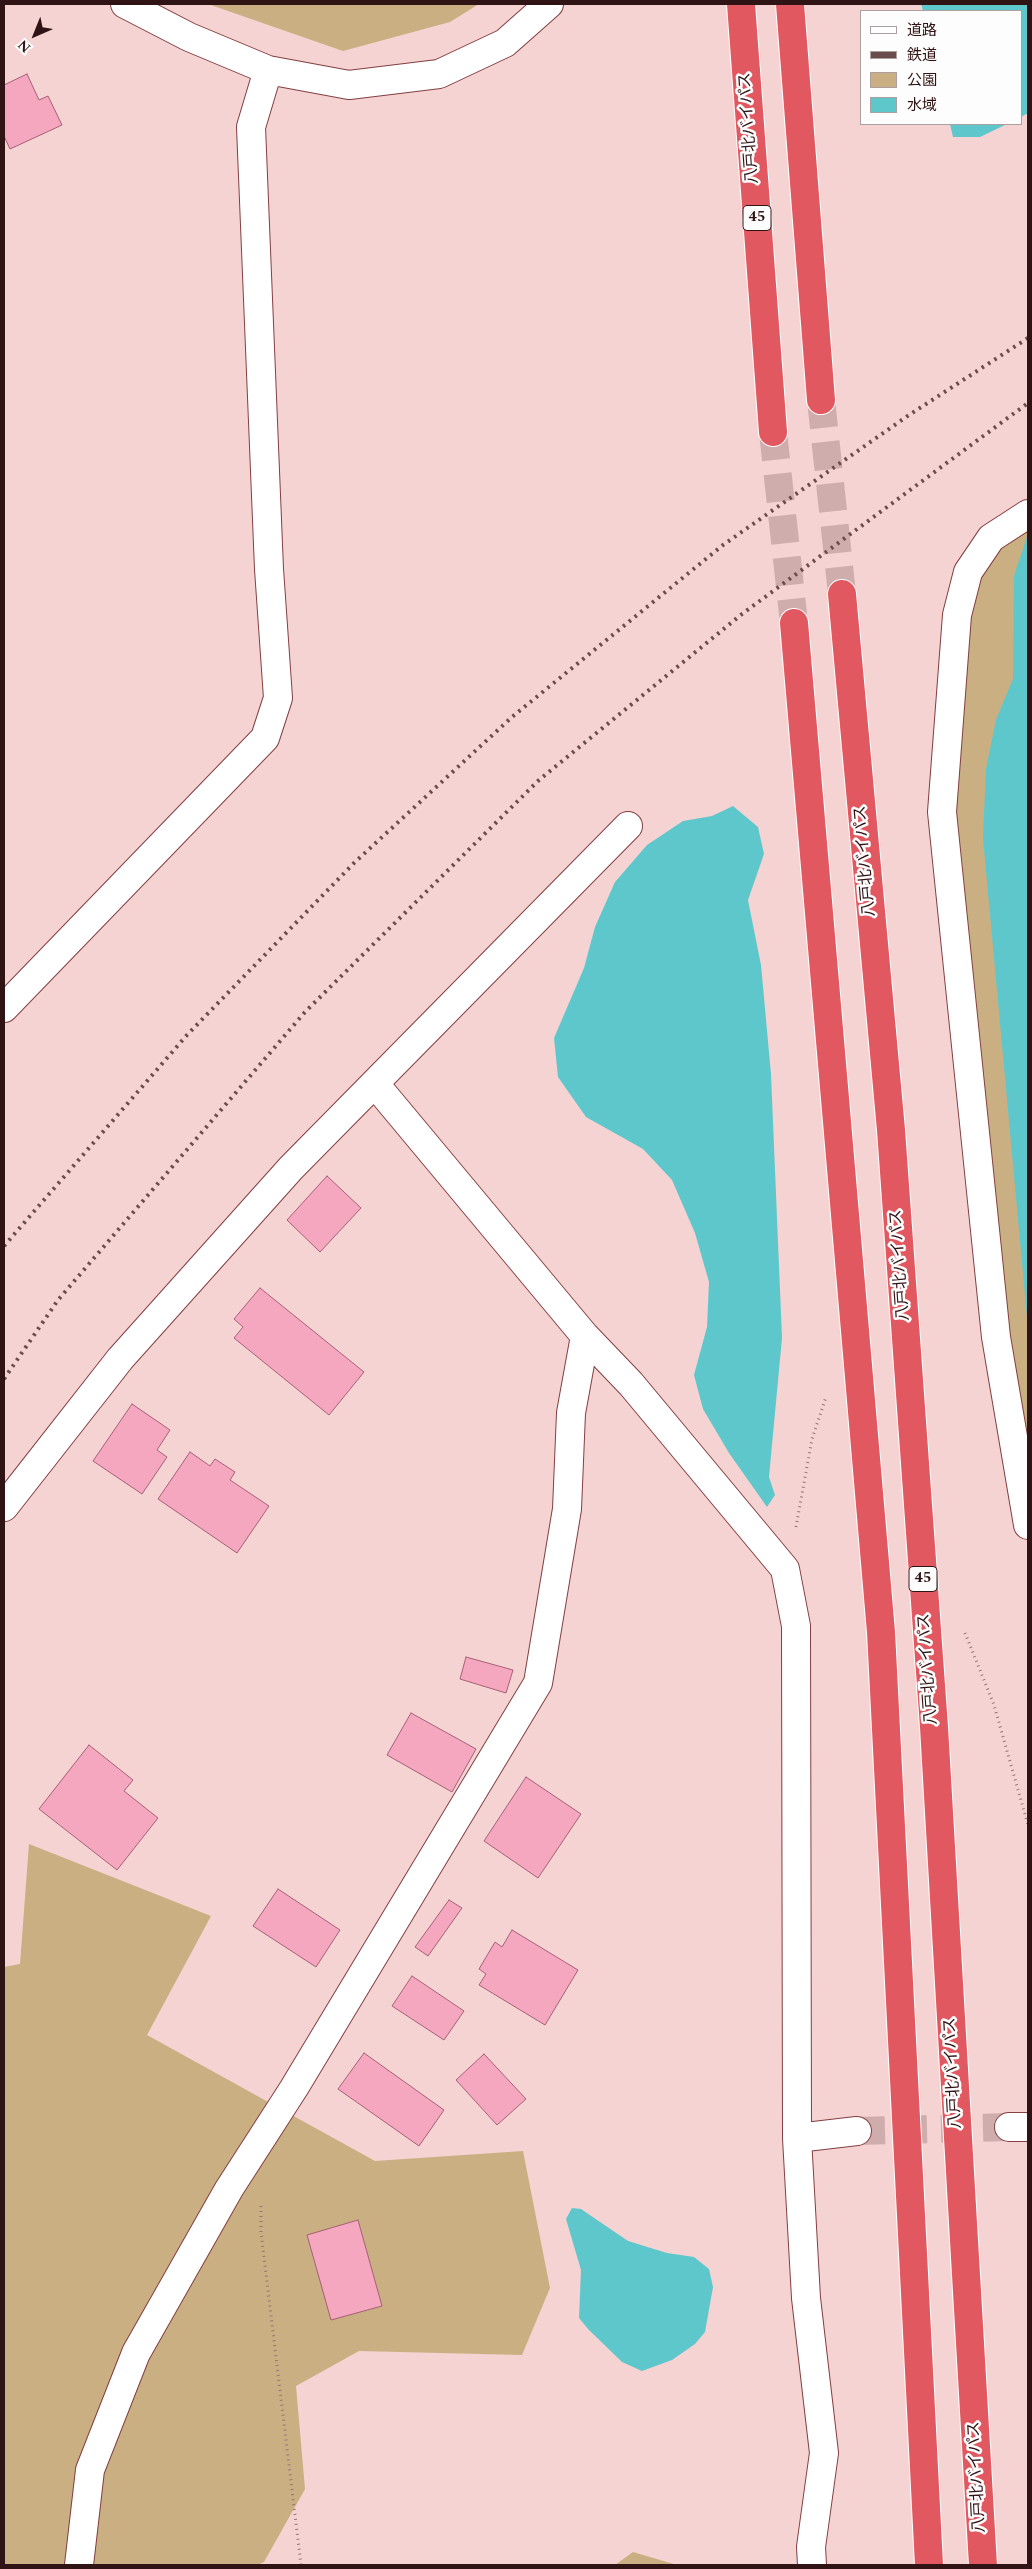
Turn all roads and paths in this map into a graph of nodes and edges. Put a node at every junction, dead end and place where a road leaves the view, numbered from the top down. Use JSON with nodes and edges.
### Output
{"nodes":[{"id":1,"x":125,"y":4,"type":"edge"},
{"id":2,"x":549,"y":4,"type":"edge"},
{"id":3,"x":741,"y":4,"type":"edge"},
{"id":4,"x":790,"y":4,"type":"edge"},
{"id":5,"x":268,"y":70,"type":"junction"},
{"id":6,"x":821,"y":400,"type":"tunnel mouth"},
{"id":7,"x":774,"y":432,"type":"tunnel mouth"},
{"id":8,"x":1028,"y":514,"type":"edge"},
{"id":9,"x":842,"y":594,"type":"tunnel mouth"},
{"id":10,"x":794,"y":623,"type":"tunnel mouth"},
{"id":11,"x":628,"y":826,"type":"dead end"},
{"id":12,"x":4,"y":1008,"type":"edge"},
{"id":13,"x":375,"y":1084,"type":"junction"},
{"id":14,"x":586,"y":1336,"type":"junction"},
{"id":15,"x":828,"y":1388,"type":"dead end"},
{"id":16,"x":4,"y":1507,"type":"edge"},
{"id":17,"x":1028,"y":1525,"type":"edge"},
{"id":18,"x":785,"y":1569,"type":"junction"},
{"id":19,"x":965,"y":1633,"type":"dead end"},
{"id":20,"x":1028,"y":1825,"type":"edge"},
{"id":21,"x":857,"y":2131,"type":"tunnel mouth"},
{"id":22,"x":797,"y":2138,"type":"junction"},
{"id":23,"x":260,"y":2202,"type":"dead end"},
{"id":24,"x":79,"y":2565,"type":"edge"},
{"id":25,"x":301,"y":2565,"type":"edge"},
{"id":26,"x":812,"y":2565,"type":"edge"},
{"id":27,"x":929,"y":2565,"type":"edge"},
{"id":28,"x":983,"y":2565,"type":"edge"}],
"edges":[{"from":1,"to":5,"type":"street"},
{"from":2,"to":5,"type":"street"},
{"from":3,"to":7,"type":"highway","name":"八戸北バイパス","number":"45"},
{"from":4,"to":6,"type":"highway"},
{"from":5,"to":12,"type":"street"},
{"from":8,"to":17,"type":"street"},
{"from":9,"to":28,"type":"highway","name":"八戸北バイパス","number":"45"},
{"from":10,"to":27,"type":"highway"},
{"from":11,"to":13,"type":"street"},
{"from":13,"to":14,"type":"street"},
{"from":13,"to":16,"type":"street"},
{"from":14,"to":18,"type":"street"},
{"from":14,"to":24,"type":"street"},
{"from":15,"to":18,"type":"path"},
{"from":18,"to":22,"type":"street"},
{"from":19,"to":20,"type":"path"},
{"from":21,"to":22,"type":"street"},
{"from":22,"to":26,"type":"street"},
{"from":23,"to":25,"type":"path"}]}
